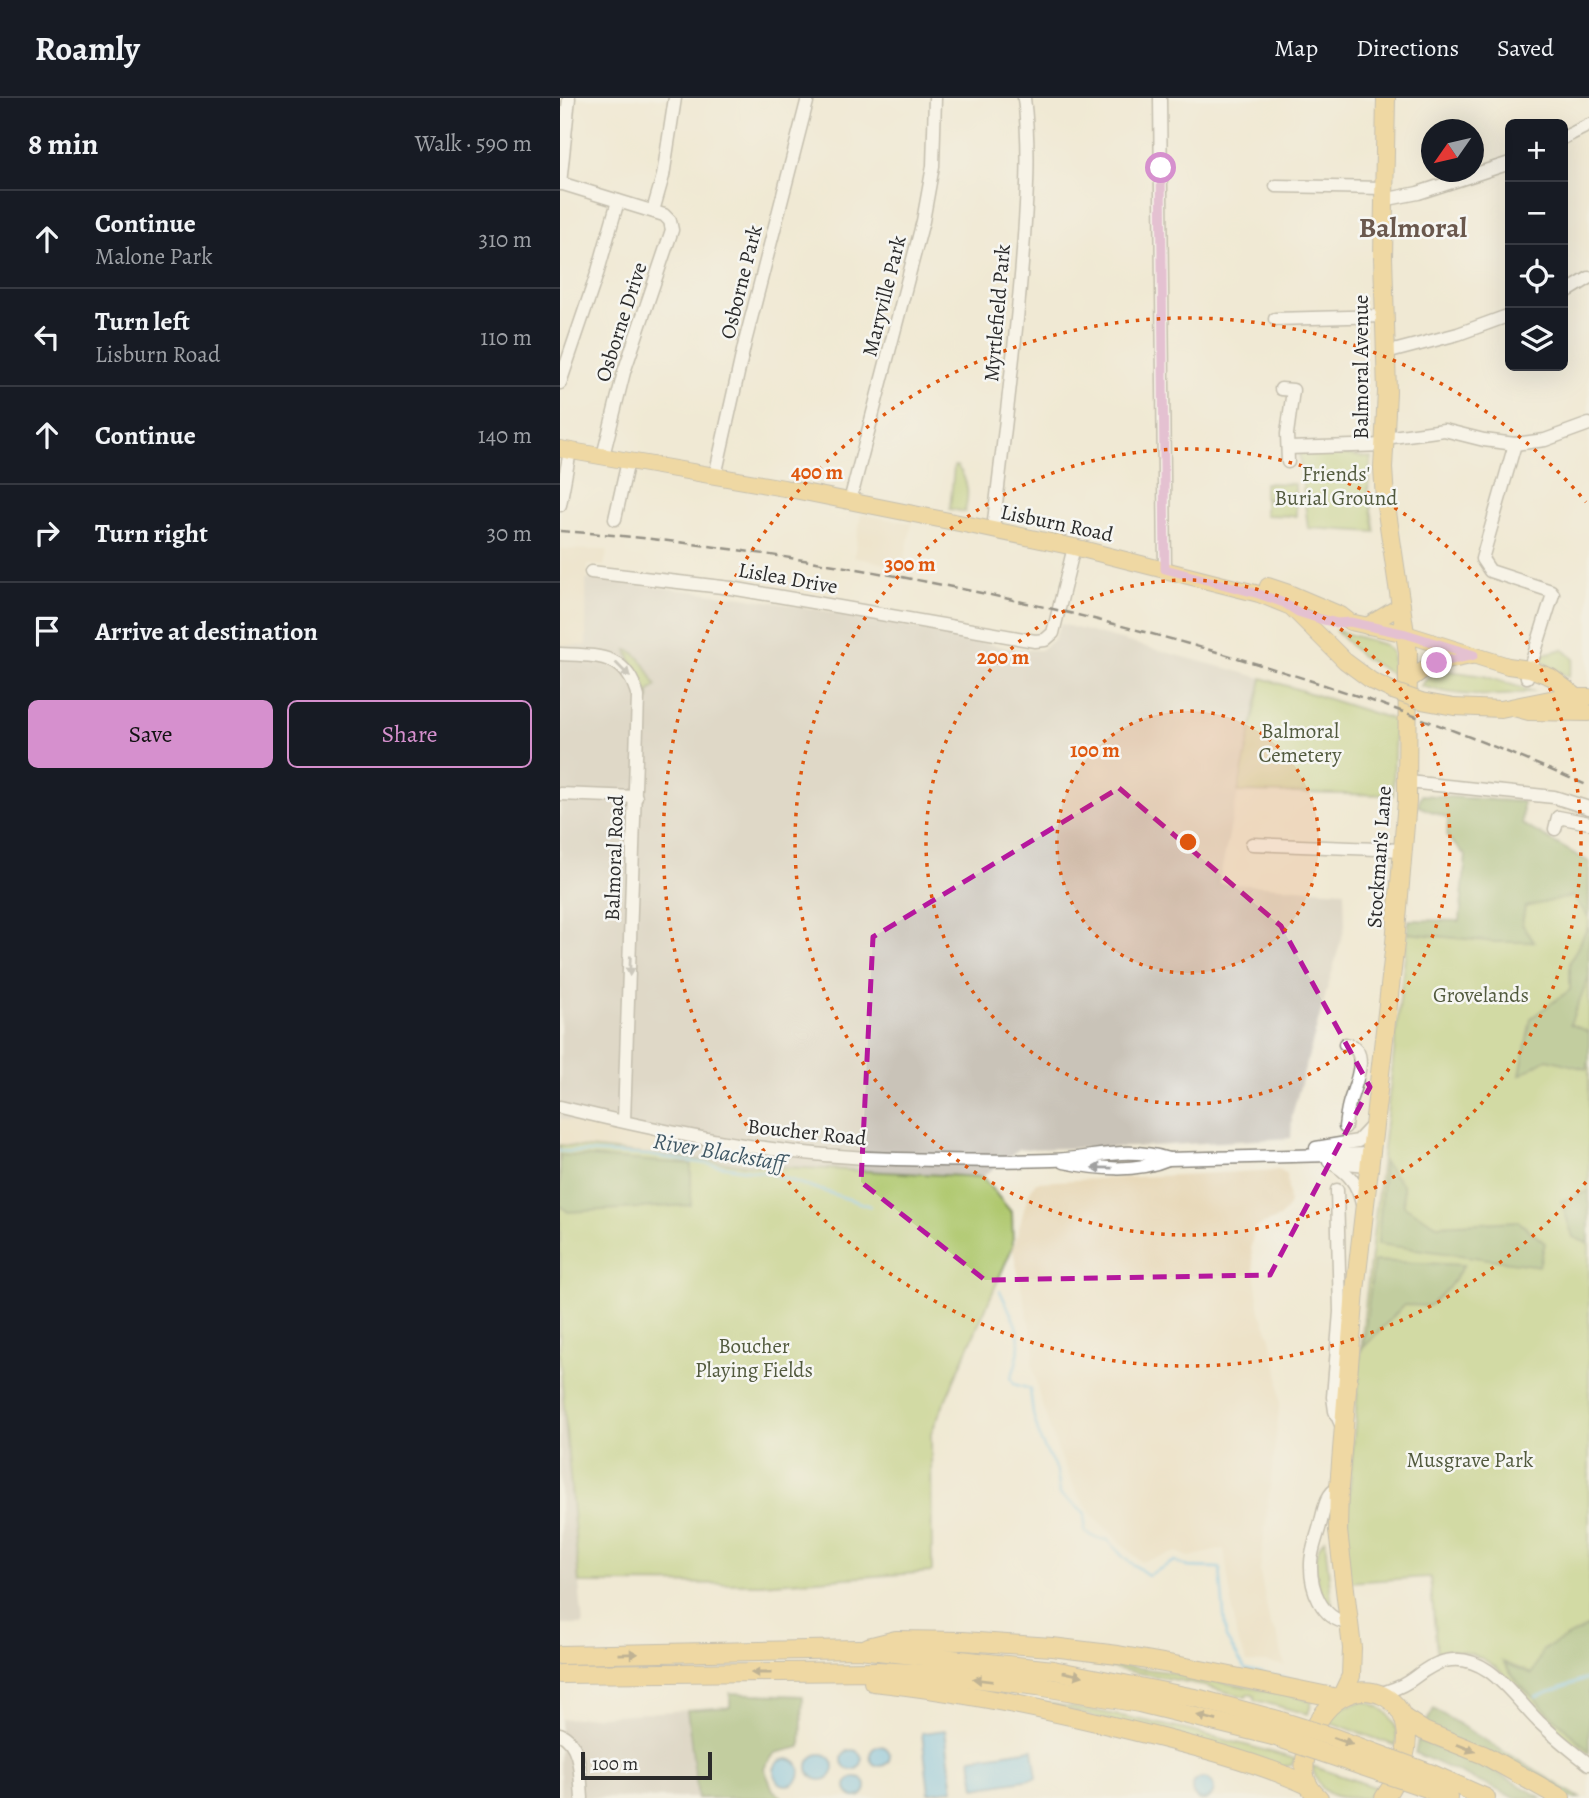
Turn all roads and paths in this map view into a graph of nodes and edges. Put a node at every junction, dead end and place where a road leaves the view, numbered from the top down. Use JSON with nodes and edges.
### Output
{"nodes":[{"id":1,"x":569,"y":98,"type":"edge"},
{"id":2,"x":675,"y":98,"type":"edge"},
{"id":3,"x":807,"y":98,"type":"edge"},
{"id":4,"x":935,"y":98,"type":"edge"},
{"id":5,"x":1024,"y":98,"type":"edge"},
{"id":6,"x":1160,"y":98,"type":"edge"},
{"id":7,"x":1386,"y":98,"type":"edge"},
{"id":8,"x":1589,"y":125,"type":"edge"},
{"id":9,"x":1568,"y":136,"type":"edge"},
{"id":10,"x":1505,"y":165,"type":"edge"},
{"id":11,"x":560,"y":184,"type":"edge"},
{"id":12,"x":1276,"y":186,"type":"dead end"},
{"id":13,"x":1383,"y":194,"type":"junction"},
{"id":14,"x":618,"y":201,"type":"junction"},
{"id":15,"x":653,"y":211,"type":"junction"},
{"id":16,"x":1589,"y":278,"type":"edge"},
{"id":17,"x":1568,"y":290,"type":"edge"},
{"id":18,"x":1385,"y":316,"type":"junction"},
{"id":19,"x":1275,"y":318,"type":"dead end"},
{"id":20,"x":1505,"y":318,"type":"edge"},
{"id":21,"x":1386,"y":353,"type":"junction"},
{"id":22,"x":560,"y":383,"type":"edge"},
{"id":23,"x":1281,"y":389,"type":"dead end"},
{"id":24,"x":1589,"y":424,"type":"edge"},
{"id":25,"x":1385,"y":441,"type":"junction"},
{"id":26,"x":1515,"y":444,"type":"junction"},
{"id":27,"x":1288,"y":448,"type":"junction"},
{"id":28,"x":565,"y":450,"type":"edge"},
{"id":29,"x":603,"y":456,"type":"junction"},
{"id":30,"x":628,"y":461,"type":"junction"},
{"id":31,"x":1288,"y":462,"type":"dead end"},
{"id":32,"x":715,"y":475,"type":"junction"},
{"id":33,"x":850,"y":501,"type":"junction"},
{"id":34,"x":560,"y":505,"type":"edge"},
{"id":35,"x":615,"y":519,"type":"dead end"},
{"id":36,"x":993,"y":530,"type":"junction"},
{"id":37,"x":1074,"y":547,"type":"junction"},
{"id":38,"x":1166,"y":561,"type":"junction"},
{"id":39,"x":591,"y":572,"type":"dead end"},
{"id":40,"x":1225,"y":584,"type":"junction"},
{"id":41,"x":1402,"y":605,"type":"junction"},
{"id":42,"x":1298,"y":612,"type":"junction"},
{"id":43,"x":1350,"y":622,"type":"junction"},
{"id":44,"x":1367,"y":626,"type":"junction"},
{"id":45,"x":1406,"y":634,"type":"junction"},
{"id":46,"x":560,"y":654,"type":"edge"},
{"id":47,"x":1474,"y":655,"type":"junction"},
{"id":48,"x":1529,"y":673,"type":"junction"},
{"id":49,"x":1409,"y":680,"type":"junction"},
{"id":50,"x":1578,"y":699,"type":"edge"},
{"id":51,"x":1512,"y":708,"type":"junction"},
{"id":52,"x":1589,"y":713,"type":"edge"},
{"id":53,"x":1408,"y":782,"type":"junction"},
{"id":54,"x":560,"y":794,"type":"edge"},
{"id":55,"x":636,"y":797,"type":"junction"},
{"id":56,"x":1589,"y":808,"type":"edge"},
{"id":57,"x":1589,"y":823,"type":"edge"},
{"id":58,"x":1555,"y":830,"type":"dead end"},
{"id":59,"x":1252,"y":844,"type":"dead end"},
{"id":60,"x":1402,"y":850,"type":"junction"},
{"id":61,"x":1345,"y":1044,"type":"dead end"},
{"id":62,"x":1357,"y":1079,"type":"junction"},
{"id":63,"x":1379,"y":1082,"type":"junction"},
{"id":64,"x":560,"y":1107,"type":"edge"},
{"id":65,"x":624,"y":1121,"type":"junction"},
{"id":66,"x":1373,"y":1125,"type":"junction"},
{"id":67,"x":1345,"y":1126,"type":"dead end"},
{"id":68,"x":1282,"y":1156,"type":"junction"},
{"id":69,"x":1310,"y":1156,"type":"junction"},
{"id":70,"x":1369,"y":1160,"type":"junction"},
{"id":71,"x":1329,"y":1161,"type":"junction"},
{"id":72,"x":1337,"y":1189,"type":"dead end"},
{"id":73,"x":1364,"y":1214,"type":"junction"},
{"id":74,"x":1348,"y":1288,"type":"junction"},
{"id":75,"x":1339,"y":1487,"type":"junction"},
{"id":76,"x":1338,"y":1531,"type":"junction"},
{"id":77,"x":1318,"y":1534,"type":"junction"},
{"id":78,"x":1348,"y":1623,"type":"junction"},
{"id":79,"x":1352,"y":1648,"type":"junction"},
{"id":80,"x":859,"y":1649,"type":"junction"},
{"id":81,"x":560,"y":1655,"type":"edge"},
{"id":82,"x":830,"y":1673,"type":"junction"},
{"id":83,"x":560,"y":1674,"type":"edge"},
{"id":84,"x":1407,"y":1683,"type":"junction"},
{"id":85,"x":1377,"y":1693,"type":"junction"},
{"id":86,"x":1340,"y":1697,"type":"junction"},
{"id":87,"x":1402,"y":1715,"type":"junction"},
{"id":88,"x":1276,"y":1728,"type":"junction"},
{"id":89,"x":560,"y":1734,"type":"edge"},
{"id":90,"x":1589,"y":1764,"type":"edge"},
{"id":91,"x":1430,"y":1781,"type":"junction"},
{"id":92,"x":1311,"y":1793,"type":"edge"},
{"id":93,"x":582,"y":1798,"type":"edge"},
{"id":94,"x":1384,"y":1798,"type":"edge"},
{"id":95,"x":1448,"y":1798,"type":"edge"},
{"id":96,"x":1486,"y":1798,"type":"edge"},
{"id":97,"x":1561,"y":1798,"type":"edge"}],
"edges":[{"from":1,"to":11,"type":"street"},
{"from":2,"to":15,"type":"street"},
{"from":3,"to":32,"type":"street","name":"Osborne Park"},
{"from":4,"to":33,"type":"street","name":"Maryville Park"},
{"from":5,"to":36,"type":"street","name":"Myrtlefield Park"},
{"from":6,"to":38,"type":"street"},
{"from":7,"to":13,"type":"highway","name":"Balmoral Avenue"},
{"from":8,"to":9,"type":"street"},
{"from":10,"to":13,"type":"street"},
{"from":11,"to":14,"type":"street"},
{"from":12,"to":13,"type":"street"},
{"from":13,"to":18,"type":"highway","name":"Balmoral Avenue"},
{"from":14,"to":15,"type":"street"},
{"from":14,"to":22,"type":"street"},
{"from":15,"to":29,"type":"street","name":"Osborne Drive"},
{"from":16,"to":17,"type":"street"},
{"from":18,"to":19,"type":"street"},
{"from":18,"to":21,"type":"highway","name":"Balmoral Avenue"},
{"from":20,"to":21,"type":"street"},
{"from":21,"to":25,"type":"highway","name":"Balmoral Avenue"},
{"from":23,"to":27,"type":"street"},
{"from":24,"to":26,"type":"street"},
{"from":25,"to":26,"type":"street"},
{"from":25,"to":27,"type":"street"},
{"from":25,"to":41,"type":"highway","name":"Balmoral Avenue"},
{"from":26,"to":48,"type":"street"},
{"from":27,"to":31,"type":"street"},
{"from":28,"to":29,"type":"main road","name":"Lisburn Road"},
{"from":28,"to":34,"type":"street"},
{"from":29,"to":30,"type":"main road","name":"Lisburn Road"},
{"from":30,"to":32,"type":"main road","name":"Lisburn Road"},
{"from":30,"to":35,"type":"street"},
{"from":32,"to":33,"type":"main road","name":"Lisburn Road"},
{"from":33,"to":36,"type":"main road","name":"Lisburn Road"},
{"from":36,"to":37,"type":"main road","name":"Lisburn Road"},
{"from":37,"to":38,"type":"main road","name":"Lisburn Road"},
{"from":37,"to":39,"type":"street","name":"Lislea Drive"},
{"from":38,"to":40,"type":"main road","name":"Lisburn Road"},
{"from":40,"to":42,"type":"main road","name":"Lisburn Road"},
{"from":40,"to":43,"type":"main road"},
{"from":41,"to":44,"type":"main road"},
{"from":41,"to":45,"type":"highway","name":"Balmoral Avenue"},
{"from":42,"to":43,"type":"main road"},
{"from":42,"to":51,"type":"main road","name":"Lisburn Road","bridge":true},
{"from":43,"to":44,"type":"main road"},
{"from":44,"to":45,"type":"main road"},
{"from":45,"to":47,"type":"main road"},
{"from":45,"to":49,"type":"highway","name":"Stockman's Lane"},
{"from":46,"to":55,"type":"street","name":"Balmoral Road","one_way":true},
{"from":47,"to":48,"type":"main road"},
{"from":47,"to":49,"type":"main road"},
{"from":48,"to":50,"type":"main road"},
{"from":49,"to":53,"type":"highway","name":"Stockman's Lane"},
{"from":50,"to":51,"type":"main road","name":"Lisburn Road"},
{"from":51,"to":52,"type":"main road","name":"Lisburn Road"},
{"from":53,"to":56,"type":"street"},
{"from":53,"to":60,"type":"highway","name":"Stockman's Lane"},
{"from":54,"to":55,"type":"street"},
{"from":55,"to":65,"type":"street","name":"Balmoral Road","one_way":true},
{"from":57,"to":58,"type":"street"},
{"from":59,"to":60,"type":"street"},
{"from":60,"to":63,"type":"highway","name":"Stockman's Lane"},
{"from":61,"to":62,"type":"street"},
{"from":62,"to":63,"type":"street"},
{"from":62,"to":67,"type":"street"},
{"from":63,"to":66,"type":"highway","name":"Stockman's Lane"},
{"from":64,"to":65,"type":"street","name":"Boucher Road"},
{"from":65,"to":68,"type":"street","name":"Boucher Road"},
{"from":66,"to":68,"type":"street"},
{"from":66,"to":70,"type":"highway","name":"Stockman's Lane"},
{"from":68,"to":69,"type":"street","name":"Boucher Road"},
{"from":69,"to":70,"type":"street","name":"Boucher Road"},
{"from":69,"to":71,"type":"street","name":"Boucher Road"},
{"from":70,"to":71,"type":"street","name":"Boucher Road"},
{"from":70,"to":73,"type":"highway","name":"Stockman's Lane"},
{"from":71,"to":73,"type":"street"},
{"from":72,"to":74,"type":"street","name":"Stockman's Lane"},
{"from":73,"to":74,"type":"highway","name":"Stockman's Lane"},
{"from":74,"to":75,"type":"highway","name":"Stockman's Lane"},
{"from":75,"to":76,"type":"highway","name":"Stockman's Lane"},
{"from":75,"to":77,"type":"street","name":"Stockman's Lane"},
{"from":76,"to":77,"type":"street"},
{"from":76,"to":78,"type":"highway","name":"Stockman's Lane"},
{"from":77,"to":78,"type":"street","name":"Stockman's Lane"},
{"from":78,"to":79,"type":"highway","name":"Stockman's Lane"},
{"from":79,"to":85,"type":"highway","name":"Stockman's Lane"},
{"from":79,"to":86,"type":"highway","name":"Stockman's Lane"},
{"from":81,"to":80,"type":"highway","one_way":true},
{"from":80,"to":86,"type":"highway"},
{"from":80,"to":88,"type":"highway","one_way":true},
{"from":82,"to":83,"type":"highway","one_way":true},
{"from":88,"to":82,"type":"highway","one_way":true},
{"from":82,"to":92,"type":"highway"},
{"from":84,"to":85,"type":"street"},
{"from":84,"to":87,"type":"street"},
{"from":84,"to":90,"type":"street"},
{"from":85,"to":86,"type":"highway"},
{"from":85,"to":87,"type":"highway","name":"Stockman's Lane"},
{"from":86,"to":92,"type":"highway"},
{"from":87,"to":94,"type":"highway"},
{"from":87,"to":97,"type":"highway","name":"Stockman's Lane","one_way":true},
{"from":88,"to":91,"type":"highway","bridge":true},
{"from":89,"to":93,"type":"street"},
{"from":91,"to":95,"type":"highway"},
{"from":91,"to":96,"type":"highway"}]}
